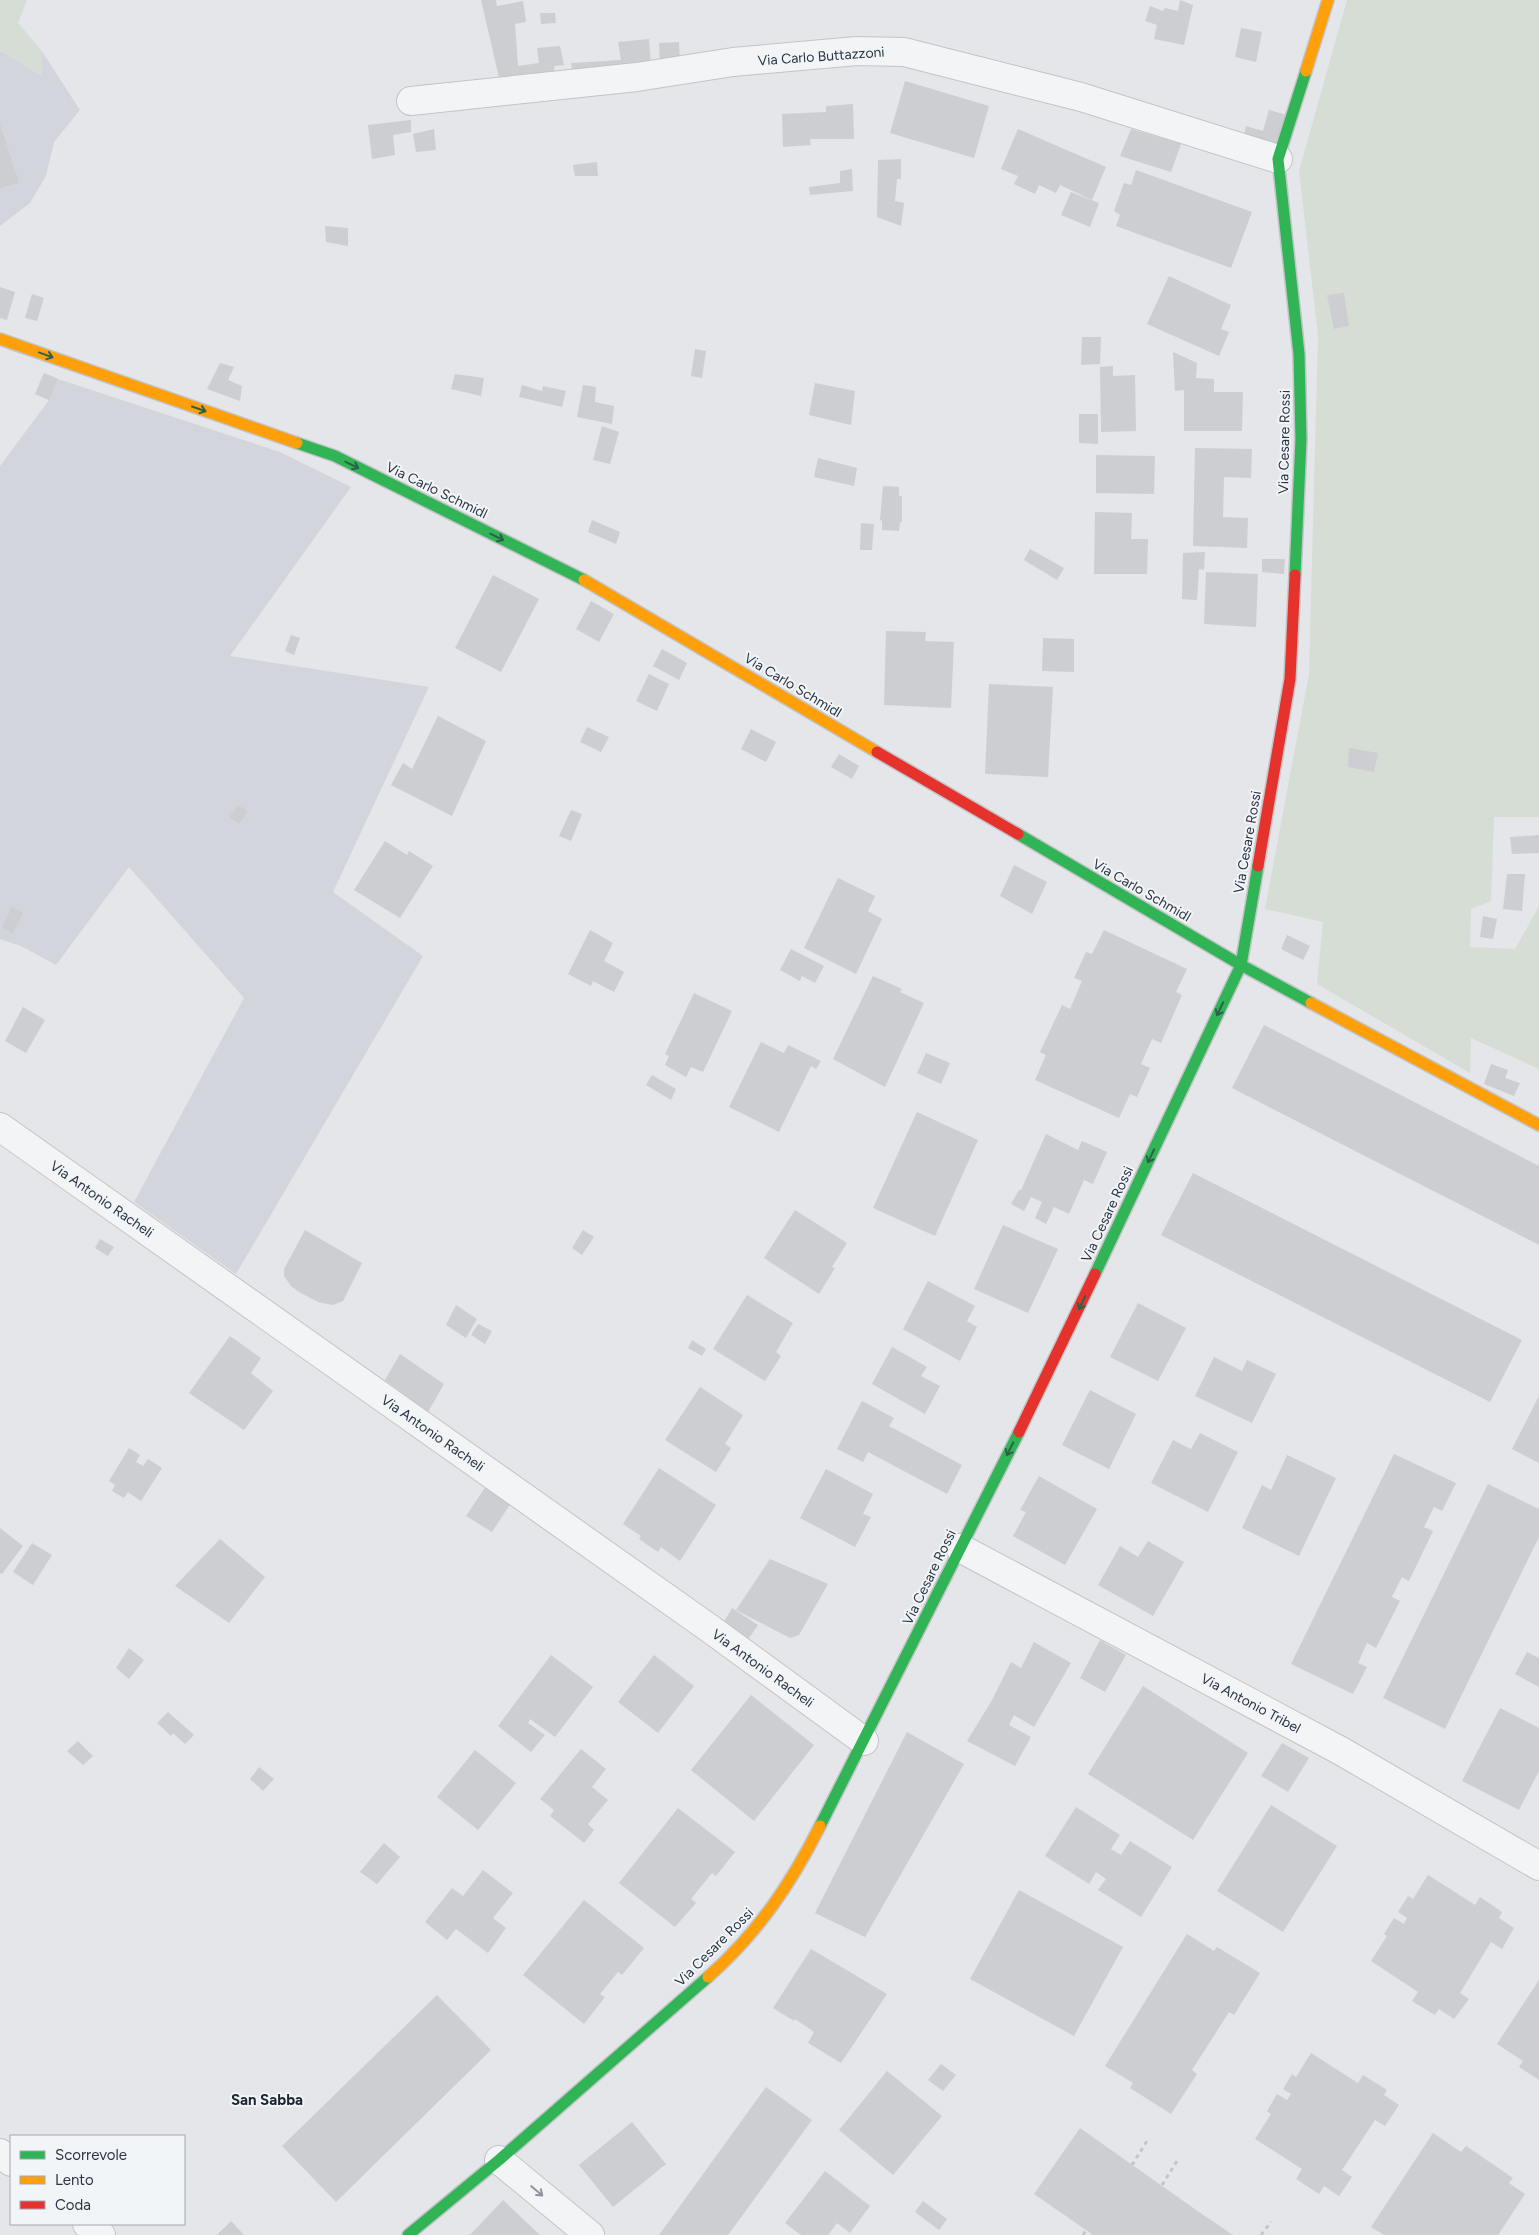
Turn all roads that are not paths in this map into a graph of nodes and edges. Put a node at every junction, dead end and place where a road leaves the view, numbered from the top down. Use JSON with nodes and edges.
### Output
{"nodes":[{"id":1,"x":1328,"y":0,"type":"edge"},
{"id":2,"x":411,"y":101,"type":"dead end"},
{"id":3,"x":1278,"y":159,"type":"junction"},
{"id":4,"x":0,"y":339,"type":"edge"},
{"id":5,"x":1241,"y":965,"type":"junction"},
{"id":6,"x":1539,"y":1125,"type":"edge"},
{"id":7,"x":0,"y":1127,"type":"edge"},
{"id":8,"x":960,"y":1548,"type":"junction"},
{"id":9,"x":864,"y":1742,"type":"junction"},
{"id":10,"x":1539,"y":1866,"type":"edge"},
{"id":11,"x":0,"y":2153,"type":"edge"},
{"id":12,"x":499,"y":2160,"type":"junction"},
{"id":13,"x":10,"y":2161,"type":"edge"},
{"id":14,"x":88,"y":2225,"type":"edge"},
{"id":15,"x":101,"y":2235,"type":"edge"},
{"id":16,"x":408,"y":2235,"type":"edge"},
{"id":17,"x":590,"y":2235,"type":"edge"}],
"edges":[{"from":1,"to":3,"type":"street","name":"Via Cesare Rossi"},
{"from":2,"to":3,"type":"street","name":"Via Carlo Buttazzoni"},
{"from":3,"to":5,"type":"street","name":"Via Cesare Rossi"},
{"from":4,"to":5,"type":"street","name":"Via Carlo Schmidl","one_way":true},
{"from":5,"to":6,"type":"street","name":"Via Carlo Schmidl"},
{"from":5,"to":8,"type":"street","name":"Via Cesare Rossi","one_way":true},
{"from":7,"to":9,"type":"street","name":"Via Antonio Racheli"},
{"from":8,"to":9,"type":"street","name":"Via Cesare Rossi"},
{"from":8,"to":10,"type":"street","name":"Via Antonio Tribel"},
{"from":9,"to":12,"type":"street","name":"Via Cesare Rossi"},
{"from":11,"to":13,"type":"street"},
{"from":12,"to":16,"type":"street","name":"Via Cesare Rossi"},
{"from":12,"to":17,"type":"street","one_way":true},
{"from":14,"to":15,"type":"street"}]}
